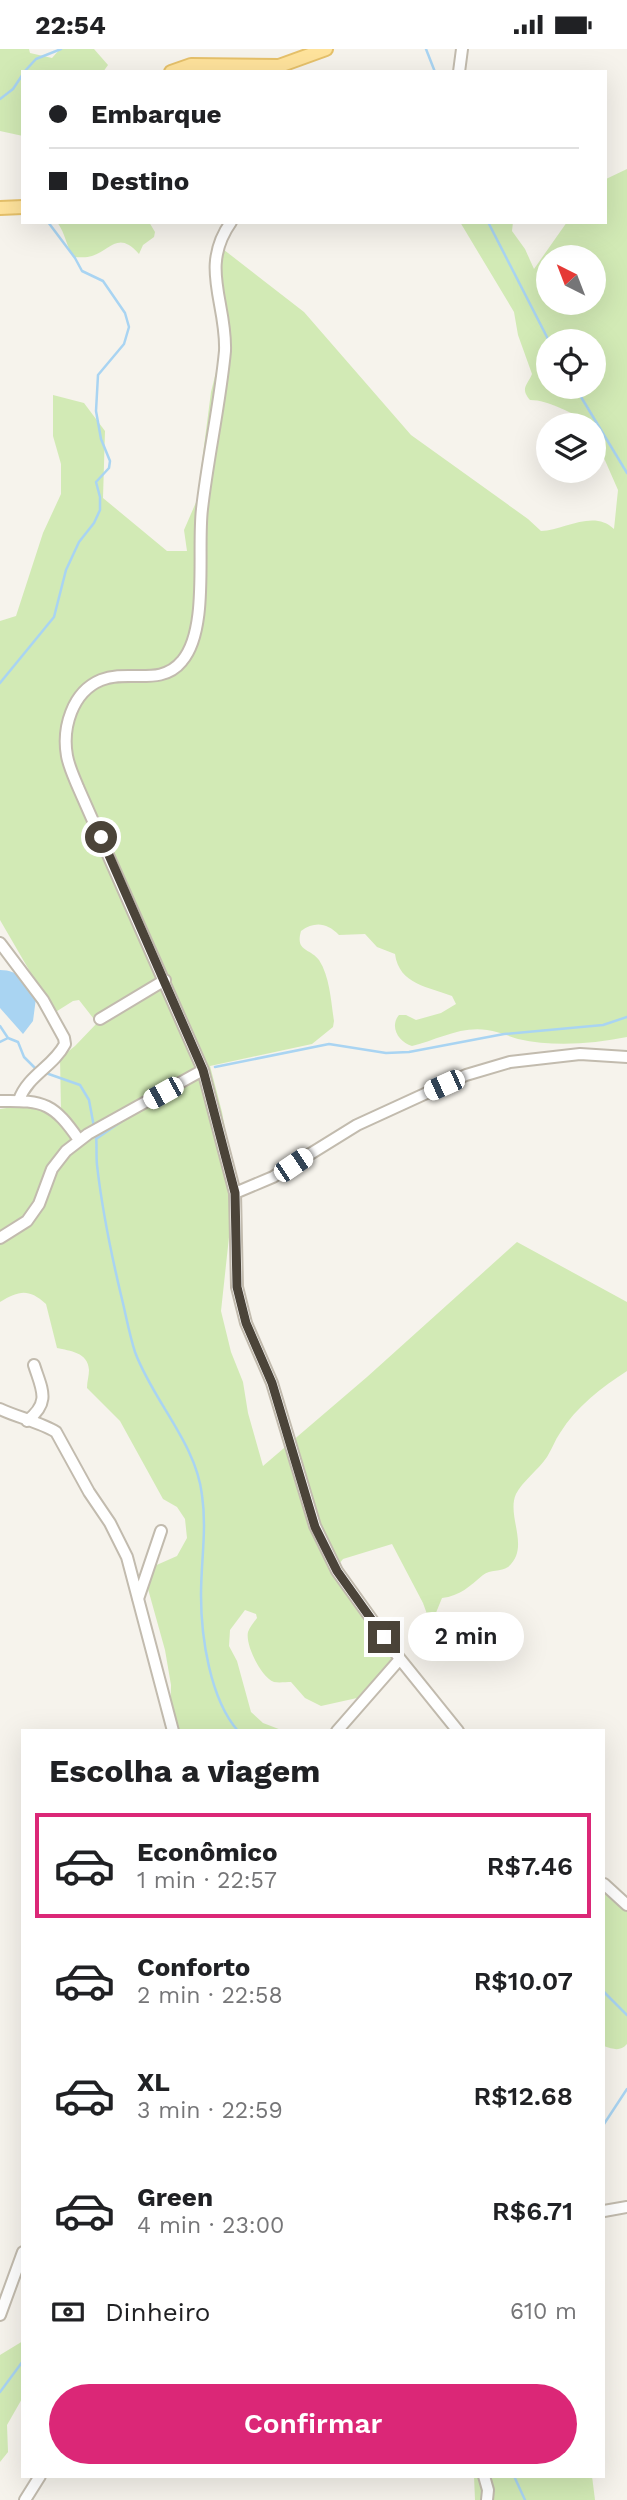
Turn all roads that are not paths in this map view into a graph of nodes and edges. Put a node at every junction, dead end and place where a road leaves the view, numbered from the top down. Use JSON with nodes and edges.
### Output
{"nodes":[{"id":1,"x":326,"y":49,"type":"edge"},
{"id":2,"x":462,"y":49,"type":"edge"},
{"id":3,"x":177,"y":70,"type":"edge"},
{"id":4,"x":459,"y":70,"type":"edge"},
{"id":5,"x":21,"y":207,"type":"edge"},
{"id":6,"x":0,"y":208,"type":"edge"},
{"id":7,"x":230,"y":224,"type":"edge"},
{"id":8,"x":0,"y":943,"type":"edge"},
{"id":9,"x":165,"y":980,"type":"junction"},
{"id":10,"x":100,"y":1019,"type":"dead end"},
{"id":11,"x":627,"y":1057,"type":"edge"},
{"id":12,"x":203,"y":1070,"type":"junction"},
{"id":13,"x":19,"y":1100,"type":"junction"},
{"id":14,"x":0,"y":1101,"type":"edge"},
{"id":15,"x":84,"y":1137,"type":"junction"},
{"id":16,"x":235,"y":1193,"type":"junction"},
{"id":17,"x":0,"y":1238,"type":"edge"},
{"id":18,"x":34,"y":1365,"type":"dead end"},
{"id":19,"x":0,"y":1409,"type":"edge"},
{"id":20,"x":27,"y":1421,"type":"junction"},
{"id":21,"x":161,"y":1531,"type":"dead end"},
{"id":22,"x":138,"y":1599,"type":"junction"},
{"id":23,"x":400,"y":1659,"type":"junction"},
{"id":24,"x":172,"y":1729,"type":"edge"},
{"id":25,"x":339,"y":1729,"type":"edge"},
{"id":26,"x":456,"y":1729,"type":"edge"},
{"id":27,"x":605,"y":1885,"type":"edge"},
{"id":28,"x":627,"y":1905,"type":"edge"},
{"id":29,"x":627,"y":2207,"type":"edge"},
{"id":30,"x":605,"y":2211,"type":"edge"},
{"id":31,"x":21,"y":2258,"type":"edge"},
{"id":32,"x":1,"y":2315,"type":"edge"},
{"id":33,"x":39,"y":2478,"type":"edge"},
{"id":34,"x":485,"y":2478,"type":"edge"},
{"id":35,"x":24,"y":2500,"type":"edge"},
{"id":36,"x":487,"y":2500,"type":"edge"}],
"edges":[{"from":1,"to":3,"type":"main road"},
{"from":2,"to":4,"type":"street"},
{"from":5,"to":6,"type":"main road"},
{"from":7,"to":9,"type":"street"},
{"from":8,"to":13,"type":"street"},
{"from":9,"to":10,"type":"street"},
{"from":9,"to":12,"type":"street"},
{"from":11,"to":16,"type":"street"},
{"from":12,"to":15,"type":"street"},
{"from":12,"to":16,"type":"street"},
{"from":13,"to":14,"type":"street"},
{"from":13,"to":15,"type":"street"},
{"from":15,"to":17,"type":"street"},
{"from":16,"to":23,"type":"street"},
{"from":18,"to":20,"type":"street"},
{"from":19,"to":20,"type":"street"},
{"from":20,"to":22,"type":"street"},
{"from":21,"to":22,"type":"street"},
{"from":22,"to":24,"type":"street"},
{"from":23,"to":25,"type":"street"},
{"from":23,"to":26,"type":"street"},
{"from":27,"to":28,"type":"street"},
{"from":29,"to":30,"type":"street"},
{"from":31,"to":32,"type":"street"},
{"from":33,"to":35,"type":"street"},
{"from":34,"to":36,"type":"street"}]}
